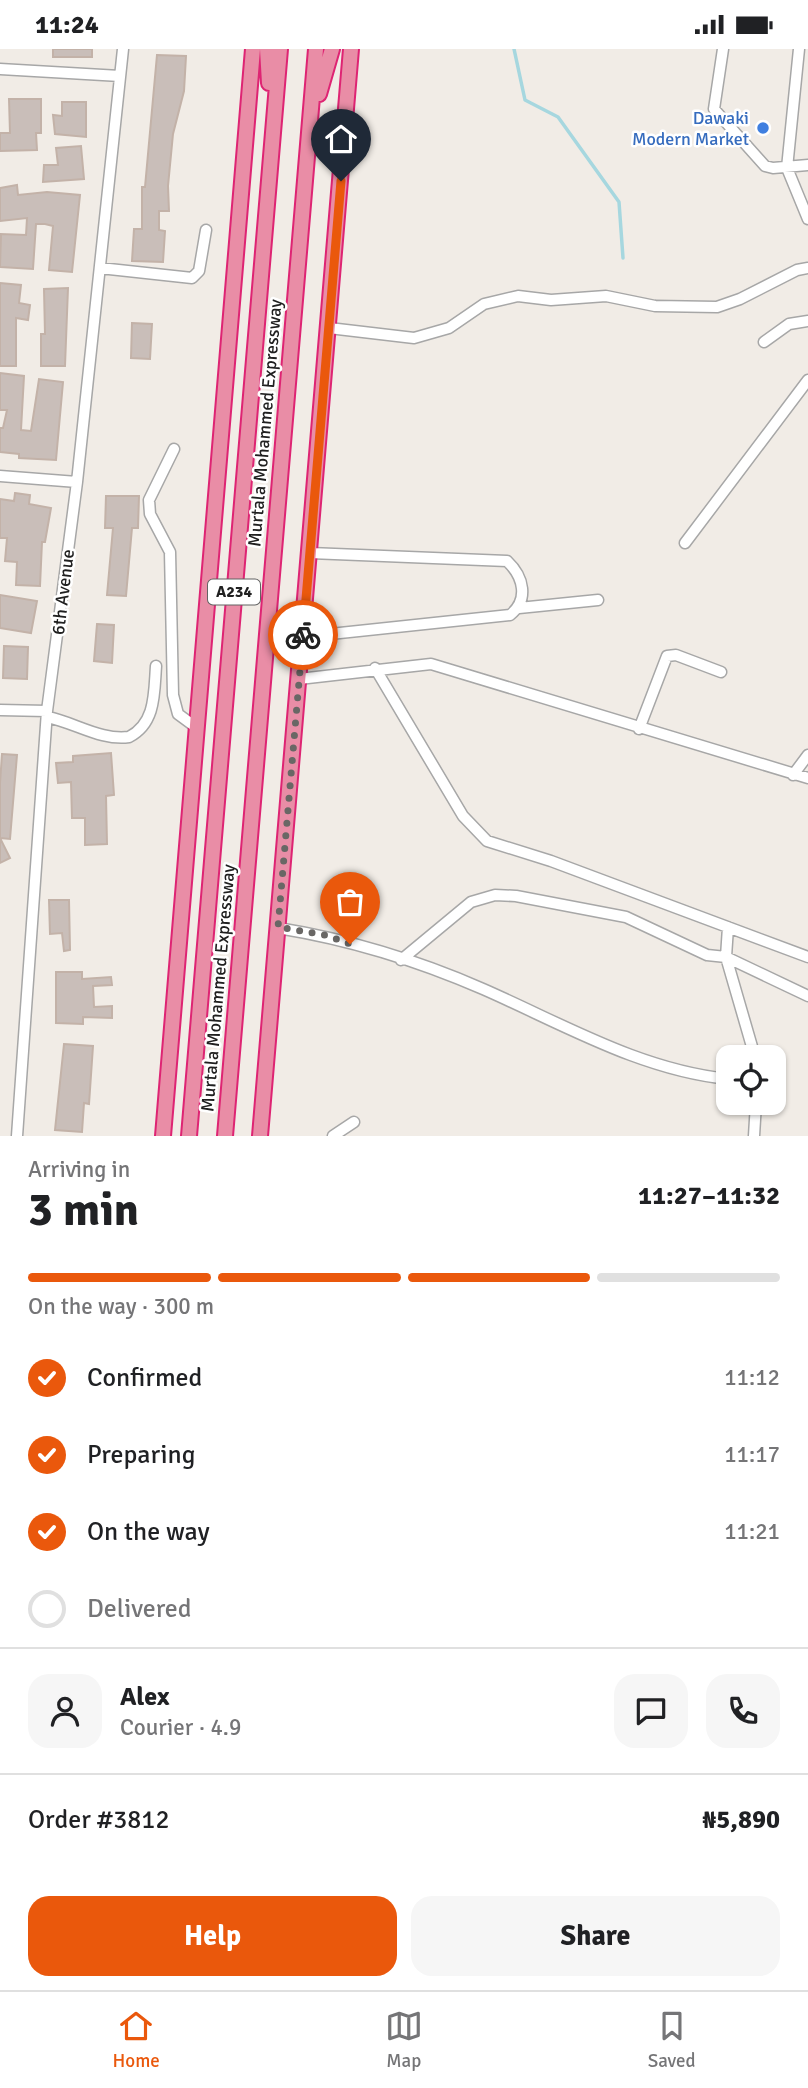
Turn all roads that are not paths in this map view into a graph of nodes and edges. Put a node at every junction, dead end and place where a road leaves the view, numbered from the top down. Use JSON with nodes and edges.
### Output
{"nodes":[{"id":1,"x":123,"y":49,"type":"edge"},
{"id":2,"x":253,"y":49,"type":"edge"},
{"id":3,"x":267,"y":49,"type":"edge"},
{"id":4,"x":280,"y":49,"type":"edge"},
{"id":5,"x":316,"y":49,"type":"edge"},
{"id":6,"x":332,"y":49,"type":"edge"},
{"id":7,"x":351,"y":49,"type":"edge"},
{"id":8,"x":723,"y":49,"type":"edge"},
{"id":9,"x":799,"y":49,"type":"edge"},
{"id":10,"x":0,"y":69,"type":"edge"},
{"id":11,"x":120,"y":76,"type":"junction"},
{"id":12,"x":310,"y":123,"type":"junction"},
{"id":13,"x":273,"y":133,"type":"junction"},
{"id":14,"x":808,"y":165,"type":"edge"},
{"id":15,"x":787,"y":168,"type":"junction"},
{"id":16,"x":808,"y":219,"type":"edge"},
{"id":17,"x":206,"y":230,"type":"dead end"},
{"id":18,"x":100,"y":268,"type":"junction"},
{"id":19,"x":808,"y":268,"type":"edge"},
{"id":20,"x":808,"y":321,"type":"edge"},
{"id":21,"x":329,"y":328,"type":"junction"},
{"id":22,"x":764,"y":342,"type":"dead end"},
{"id":23,"x":808,"y":380,"type":"edge"},
{"id":24,"x":174,"y":449,"type":"dead end"},
{"id":25,"x":0,"y":477,"type":"edge"},
{"id":26,"x":77,"y":482,"type":"junction"},
{"id":27,"x":685,"y":543,"type":"dead end"},
{"id":28,"x":310,"y":553,"type":"junction"},
{"id":29,"x":598,"y":600,"type":"dead end"},
{"id":30,"x":519,"y":608,"type":"junction"},
{"id":31,"x":302,"y":637,"type":"junction"},
{"id":32,"x":156,"y":666,"type":"dead end"},
{"id":33,"x":375,"y":669,"type":"junction"},
{"id":34,"x":721,"y":672,"type":"dead end"},
{"id":35,"x":299,"y":678,"type":"junction"},
{"id":36,"x":0,"y":710,"type":"edge"},
{"id":37,"x":47,"y":714,"type":"junction"},
{"id":38,"x":197,"y":729,"type":"junction"},
{"id":39,"x":639,"y":729,"type":"junction"},
{"id":40,"x":808,"y":755,"type":"edge"},
{"id":41,"x":793,"y":775,"type":"junction"},
{"id":42,"x":808,"y":778,"type":"edge"},
{"id":43,"x":278,"y":927,"type":"junction"},
{"id":44,"x":728,"y":927,"type":"junction"},
{"id":45,"x":726,"y":957,"type":"junction"},
{"id":46,"x":808,"y":957,"type":"edge"},
{"id":47,"x":401,"y":960,"type":"junction"},
{"id":48,"x":808,"y":996,"type":"edge"},
{"id":49,"x":752,"y":1045,"type":"edge"},
{"id":50,"x":716,"y":1078,"type":"edge"},
{"id":51,"x":755,"y":1115,"type":"edge"},
{"id":52,"x":354,"y":1122,"type":"dead end"},
{"id":53,"x":17,"y":1136,"type":"edge"},
{"id":54,"x":163,"y":1136,"type":"edge"},
{"id":55,"x":189,"y":1136,"type":"edge"},
{"id":56,"x":225,"y":1136,"type":"edge"},
{"id":57,"x":260,"y":1136,"type":"edge"},
{"id":58,"x":333,"y":1136,"type":"edge"},
{"id":59,"x":754,"y":1136,"type":"edge"}],
"edges":[{"from":1,"to":11,"type":"street","name":"6th Avenue"},
{"from":2,"to":38,"type":"highway"},
{"from":3,"to":13,"type":"highway"},
{"from":4,"to":13,"type":"highway","name":"Murtala Mohammed Expressway","number":"A234"},
{"from":5,"to":12,"type":"highway","name":"Murtala Mohammed Expressway","number":"A234"},
{"from":6,"to":12,"type":"highway"},
{"from":7,"to":21,"type":"highway"},
{"from":8,"to":15,"type":"street"},
{"from":9,"to":15,"type":"street"},
{"from":10,"to":11,"type":"street"},
{"from":11,"to":18,"type":"street","name":"6th Avenue"},
{"from":12,"to":56,"type":"highway","name":"Murtala Mohammed Expressway","number":"A234"},
{"from":13,"to":55,"type":"highway","name":"Murtala Mohammed Expressway","number":"A234"},
{"from":14,"to":15,"type":"street"},
{"from":15,"to":16,"type":"street"},
{"from":17,"to":18,"type":"street"},
{"from":18,"to":26,"type":"street","name":"6th Avenue"},
{"from":19,"to":21,"type":"street"},
{"from":20,"to":22,"type":"street"},
{"from":21,"to":28,"type":"highway"},
{"from":23,"to":27,"type":"street"},
{"from":24,"to":38,"type":"street"},
{"from":25,"to":26,"type":"street"},
{"from":26,"to":37,"type":"street","name":"6th Avenue"},
{"from":28,"to":30,"type":"street"},
{"from":28,"to":31,"type":"highway"},
{"from":29,"to":30,"type":"street"},
{"from":30,"to":31,"type":"street"},
{"from":31,"to":35,"type":"highway"},
{"from":32,"to":37,"type":"street"},
{"from":33,"to":35,"type":"street"},
{"from":33,"to":39,"type":"street"},
{"from":33,"to":44,"type":"street"},
{"from":34,"to":39,"type":"street"},
{"from":35,"to":43,"type":"highway"},
{"from":36,"to":37,"type":"street"},
{"from":37,"to":53,"type":"street","name":"6th Avenue"},
{"from":38,"to":54,"type":"highway"},
{"from":39,"to":41,"type":"street"},
{"from":40,"to":41,"type":"street"},
{"from":41,"to":42,"type":"street"},
{"from":43,"to":47,"type":"street"},
{"from":43,"to":57,"type":"highway"},
{"from":44,"to":45,"type":"street"},
{"from":44,"to":46,"type":"street"},
{"from":45,"to":47,"type":"street"},
{"from":45,"to":48,"type":"street"},
{"from":45,"to":49,"type":"street"},
{"from":47,"to":50,"type":"street"},
{"from":51,"to":59,"type":"street"},
{"from":52,"to":58,"type":"street"}]}
